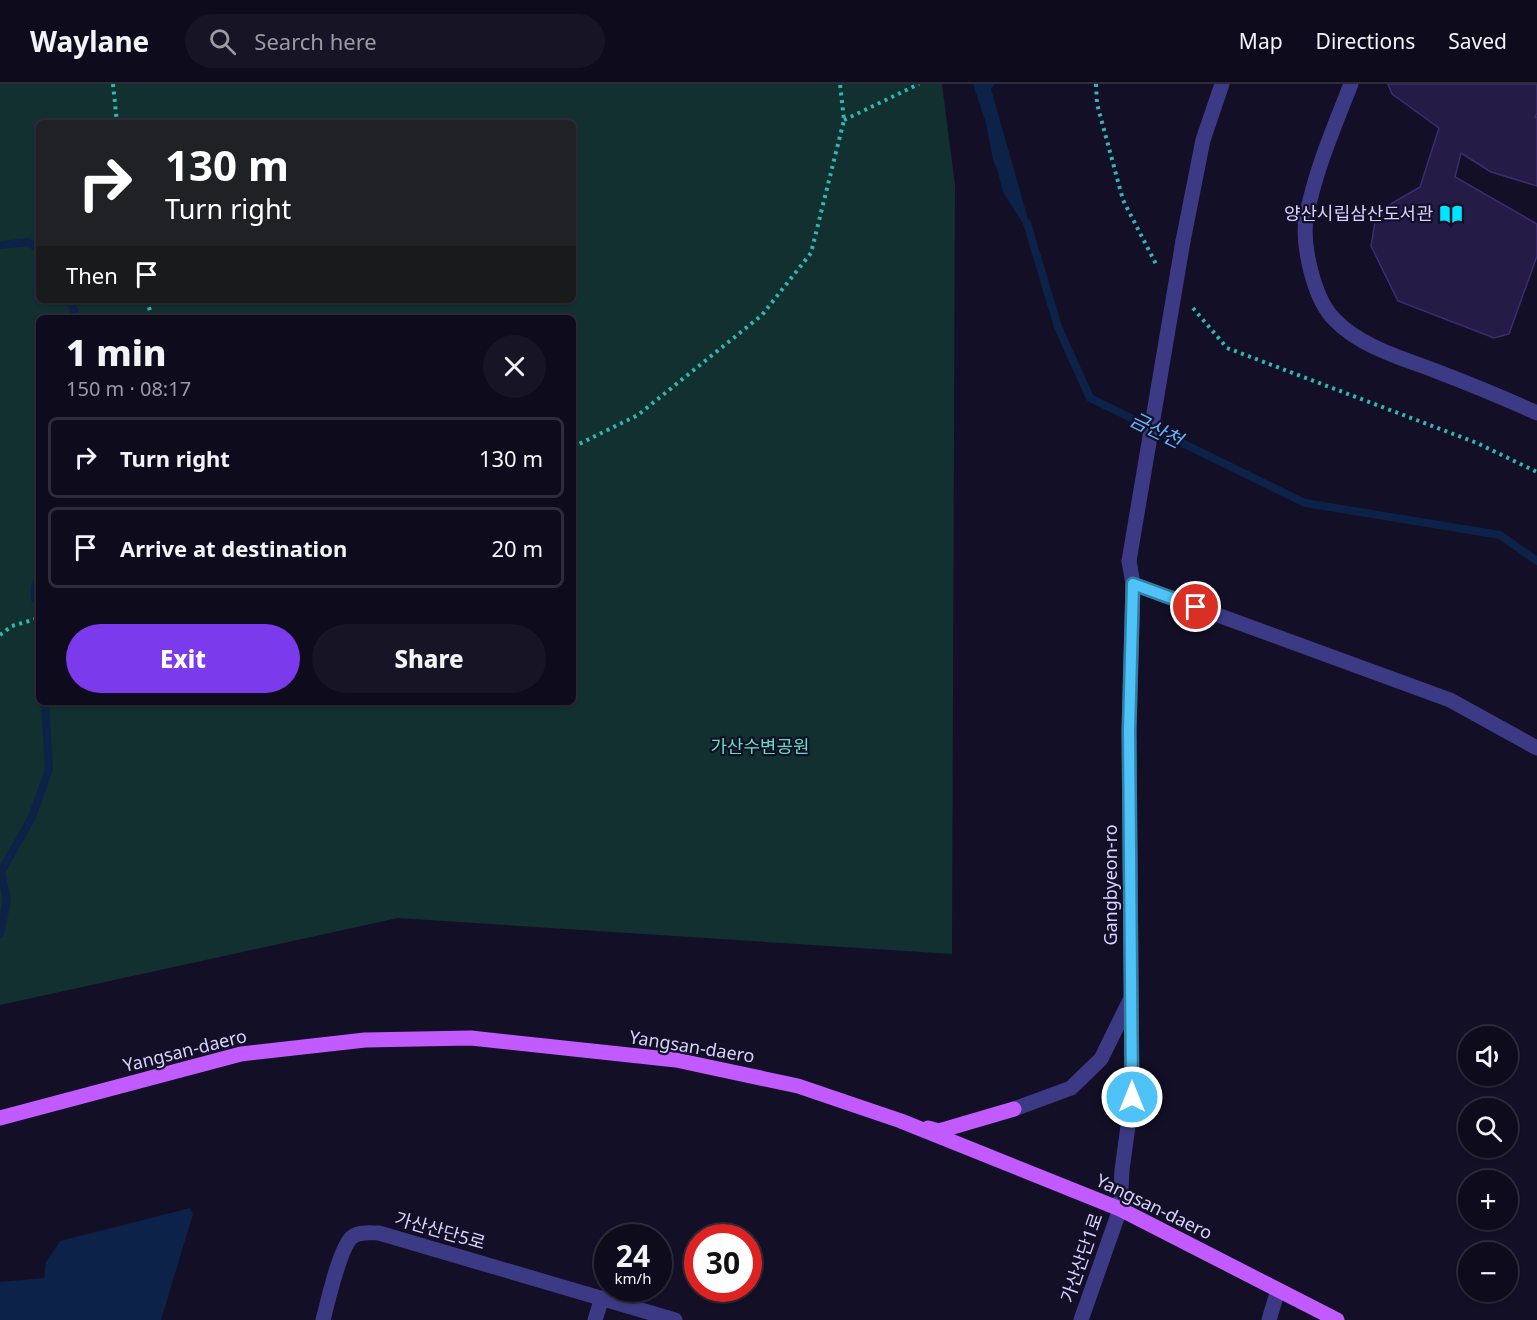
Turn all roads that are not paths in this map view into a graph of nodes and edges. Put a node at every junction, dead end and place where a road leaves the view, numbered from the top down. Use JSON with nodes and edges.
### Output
{"nodes":[{"id":1,"x":1222,"y":84,"type":"edge"},
{"id":2,"x":1351,"y":84,"type":"edge"},
{"id":3,"x":1537,"y":413,"type":"edge"},
{"id":4,"x":1133,"y":584,"type":"junction"},
{"id":5,"x":1537,"y":748,"type":"edge"},
{"id":6,"x":1131,"y":998,"type":"junction"},
{"id":7,"x":1014,"y":1109,"type":"joint"},
{"id":8,"x":0,"y":1118,"type":"edge"},
{"id":9,"x":901,"y":1121,"type":"junction"},
{"id":10,"x":1120,"y":1209,"type":"junction"},
{"id":11,"x":1278,"y":1290,"type":"junction"},
{"id":12,"x":594,"y":1297,"type":"edge"},
{"id":13,"x":601,"y":1302,"type":"edge"},
{"id":14,"x":612,"y":1302,"type":"edge"},
{"id":15,"x":323,"y":1320,"type":"edge"},
{"id":16,"x":596,"y":1320,"type":"edge"},
{"id":17,"x":675,"y":1320,"type":"edge"},
{"id":18,"x":1081,"y":1320,"type":"edge"},
{"id":19,"x":1269,"y":1320,"type":"edge"},
{"id":20,"x":1337,"y":1320,"type":"edge"}],
"edges":[{"from":1,"to":4,"type":"street","name":"Gangbyeon-ro","bridge":true},
{"from":2,"to":3,"type":"street"},
{"from":4,"to":5,"type":"street"},
{"from":4,"to":6,"type":"street","name":"Gangbyeon-ro"},
{"from":6,"to":7,"type":"street"},
{"from":6,"to":10,"type":"street","name":"Gangbyeon-ro"},
{"from":7,"to":9,"type":"main road"},
{"from":8,"to":9,"type":"main road","name":"Yangsan-daero"},
{"from":9,"to":10,"type":"main road","name":"Yangsan-daero"},
{"from":10,"to":11,"type":"main road","name":"Yangsan-daero"},
{"from":10,"to":18,"type":"street","name":"가산산단1로"},
{"from":11,"to":19,"type":"street"},
{"from":11,"to":20,"type":"main road","name":"Yangsan-daero"},
{"from":12,"to":15,"type":"street","name":"가산산단5로"},
{"from":13,"to":16,"type":"street"},
{"from":14,"to":17,"type":"street","name":"가산산단5로"}]}
